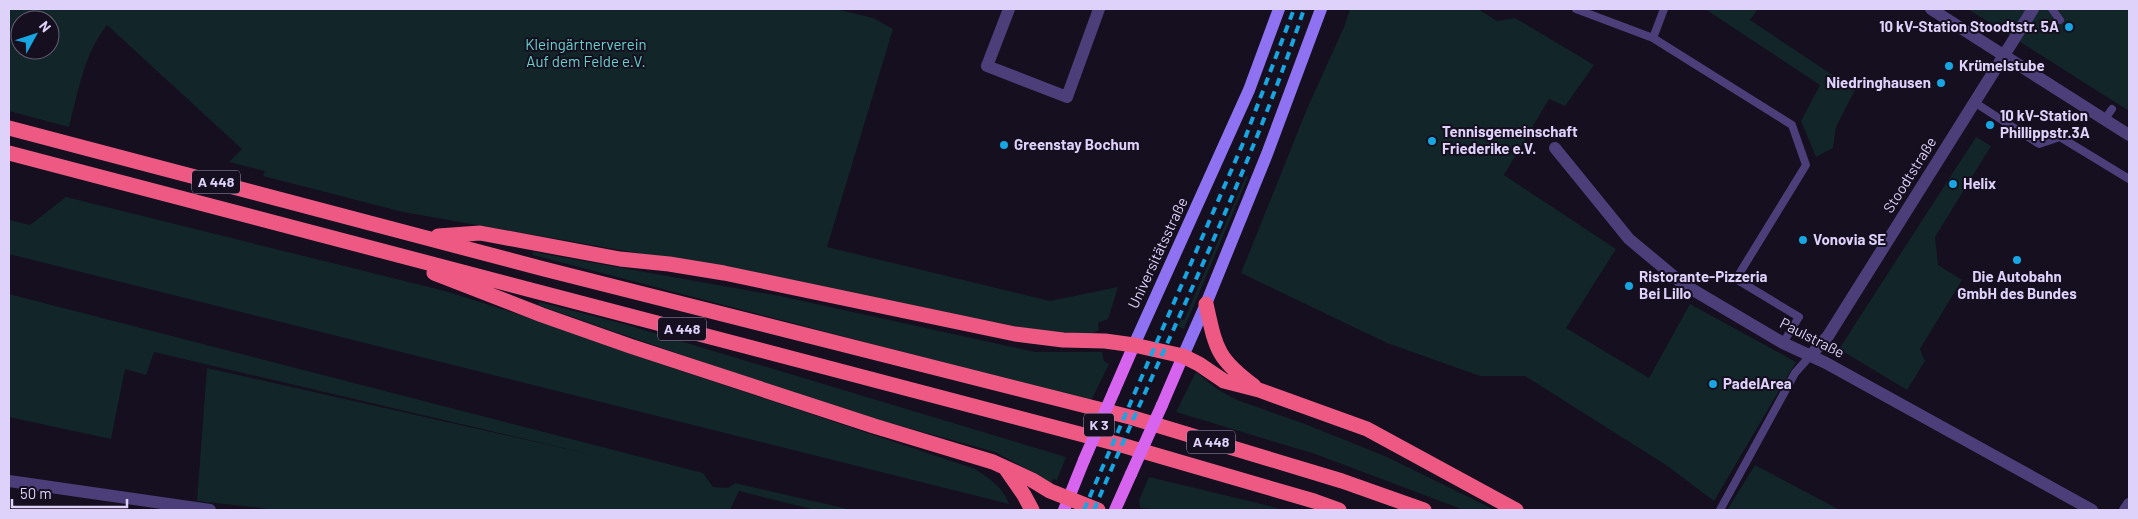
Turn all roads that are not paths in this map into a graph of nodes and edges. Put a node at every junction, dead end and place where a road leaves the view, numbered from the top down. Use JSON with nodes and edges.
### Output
{"nodes":[{"id":1,"x":1009,"y":9,"type":"edge"},
{"id":2,"x":1099,"y":9,"type":"edge"},
{"id":3,"x":1279,"y":9,"type":"edge"},
{"id":4,"x":1321,"y":9,"type":"edge"},
{"id":5,"x":1576,"y":9,"type":"edge"},
{"id":6,"x":1664,"y":9,"type":"edge"},
{"id":7,"x":1931,"y":9,"type":"edge"},
{"id":8,"x":2033,"y":9,"type":"edge"},
{"id":9,"x":2052,"y":9,"type":"edge"},
{"id":10,"x":2060,"y":20,"type":"dead end"},
{"id":11,"x":1653,"y":38,"type":"junction"},
{"id":12,"x":2004,"y":55,"type":"junction"},
{"id":13,"x":1974,"y":102,"type":"junction"},
{"id":14,"x":9,"y":128,"type":"edge"},
{"id":15,"x":2129,"y":135,"type":"edge"},
{"id":16,"x":1555,"y":148,"type":"dead end"},
{"id":17,"x":9,"y":153,"type":"edge"},
{"id":18,"x":2129,"y":179,"type":"edge"},
{"id":19,"x":424,"y":236,"type":"junction"},
{"id":20,"x":369,"y":248,"type":"junction"},
{"id":21,"x":1206,"y":304,"type":"junction"},
{"id":22,"x":1783,"y":343,"type":"junction"},
{"id":23,"x":1134,"y":345,"type":"junction"},
{"id":24,"x":1183,"y":356,"type":"junction"},
{"id":25,"x":1810,"y":356,"type":"junction"},
{"id":26,"x":1259,"y":390,"type":"junction"},
{"id":27,"x":1005,"y":468,"type":"junction"},
{"id":28,"x":9,"y":482,"type":"edge"},
{"id":29,"x":1066,"y":504,"type":"edge"},
{"id":30,"x":2129,"y":504,"type":"edge"},
{"id":31,"x":191,"y":509,"type":"edge"},
{"id":32,"x":210,"y":510,"type":"edge"},
{"id":33,"x":1032,"y":510,"type":"edge"},
{"id":34,"x":1098,"y":510,"type":"edge"},
{"id":35,"x":1115,"y":510,"type":"edge"},
{"id":36,"x":1339,"y":510,"type":"edge"},
{"id":37,"x":1424,"y":510,"type":"edge"},
{"id":38,"x":1516,"y":510,"type":"edge"},
{"id":39,"x":1720,"y":510,"type":"edge"},
{"id":40,"x":2092,"y":510,"type":"edge"},
{"id":41,"x":2125,"y":510,"type":"edge"}],
"edges":[{"from":1,"to":2,"type":"street"},
{"from":3,"to":23,"type":"main road","name":"Universitätsstraße","number":"K 3"},
{"from":4,"to":21,"type":"main road"},
{"from":5,"to":11,"type":"lane"},
{"from":6,"to":11,"type":"lane"},
{"from":7,"to":12,"type":"street"},
{"from":8,"to":12,"type":"street","name":"Stoodtstraße"},
{"from":9,"to":10,"type":"lane"},
{"from":11,"to":22,"type":"lane"},
{"from":12,"to":13,"type":"street","name":"Stoodtstraße"},
{"from":12,"to":15,"type":"street"},
{"from":13,"to":18,"type":"lane"},
{"from":13,"to":25,"type":"street","name":"Stoodtstraße"},
{"from":14,"to":19,"type":"highway","number":"A 448"},
{"from":16,"to":22,"type":"street","name":"Paulstraße"},
{"from":17,"to":20,"type":"highway","number":"A 448"},
{"from":19,"to":23,"type":"highway"},
{"from":19,"to":37,"type":"highway","number":"A 448"},
{"from":20,"to":27,"type":"highway"},
{"from":20,"to":36,"type":"highway","number":"A 448"},
{"from":21,"to":24,"type":"main road"},
{"from":21,"to":26,"type":"highway"},
{"from":22,"to":25,"type":"street","name":"Paulstraße"},
{"from":23,"to":24,"type":"highway"},
{"from":23,"to":29,"type":"main road","name":"Universitätsstraße","number":"K 3","bridge":true},
{"from":24,"to":26,"type":"highway"},
{"from":24,"to":35,"type":"main road","bridge":true},
{"from":25,"to":39,"type":"lane"},
{"from":25,"to":40,"type":"street","name":"Paulstraße"},
{"from":26,"to":38,"type":"highway"},
{"from":27,"to":29,"type":"highway"},
{"from":27,"to":33,"type":"highway"},
{"from":28,"to":31,"type":"street"},
{"from":29,"to":34,"type":"highway"},
{"from":30,"to":41,"type":"street"},
{"from":31,"to":32,"type":"street"}]}
